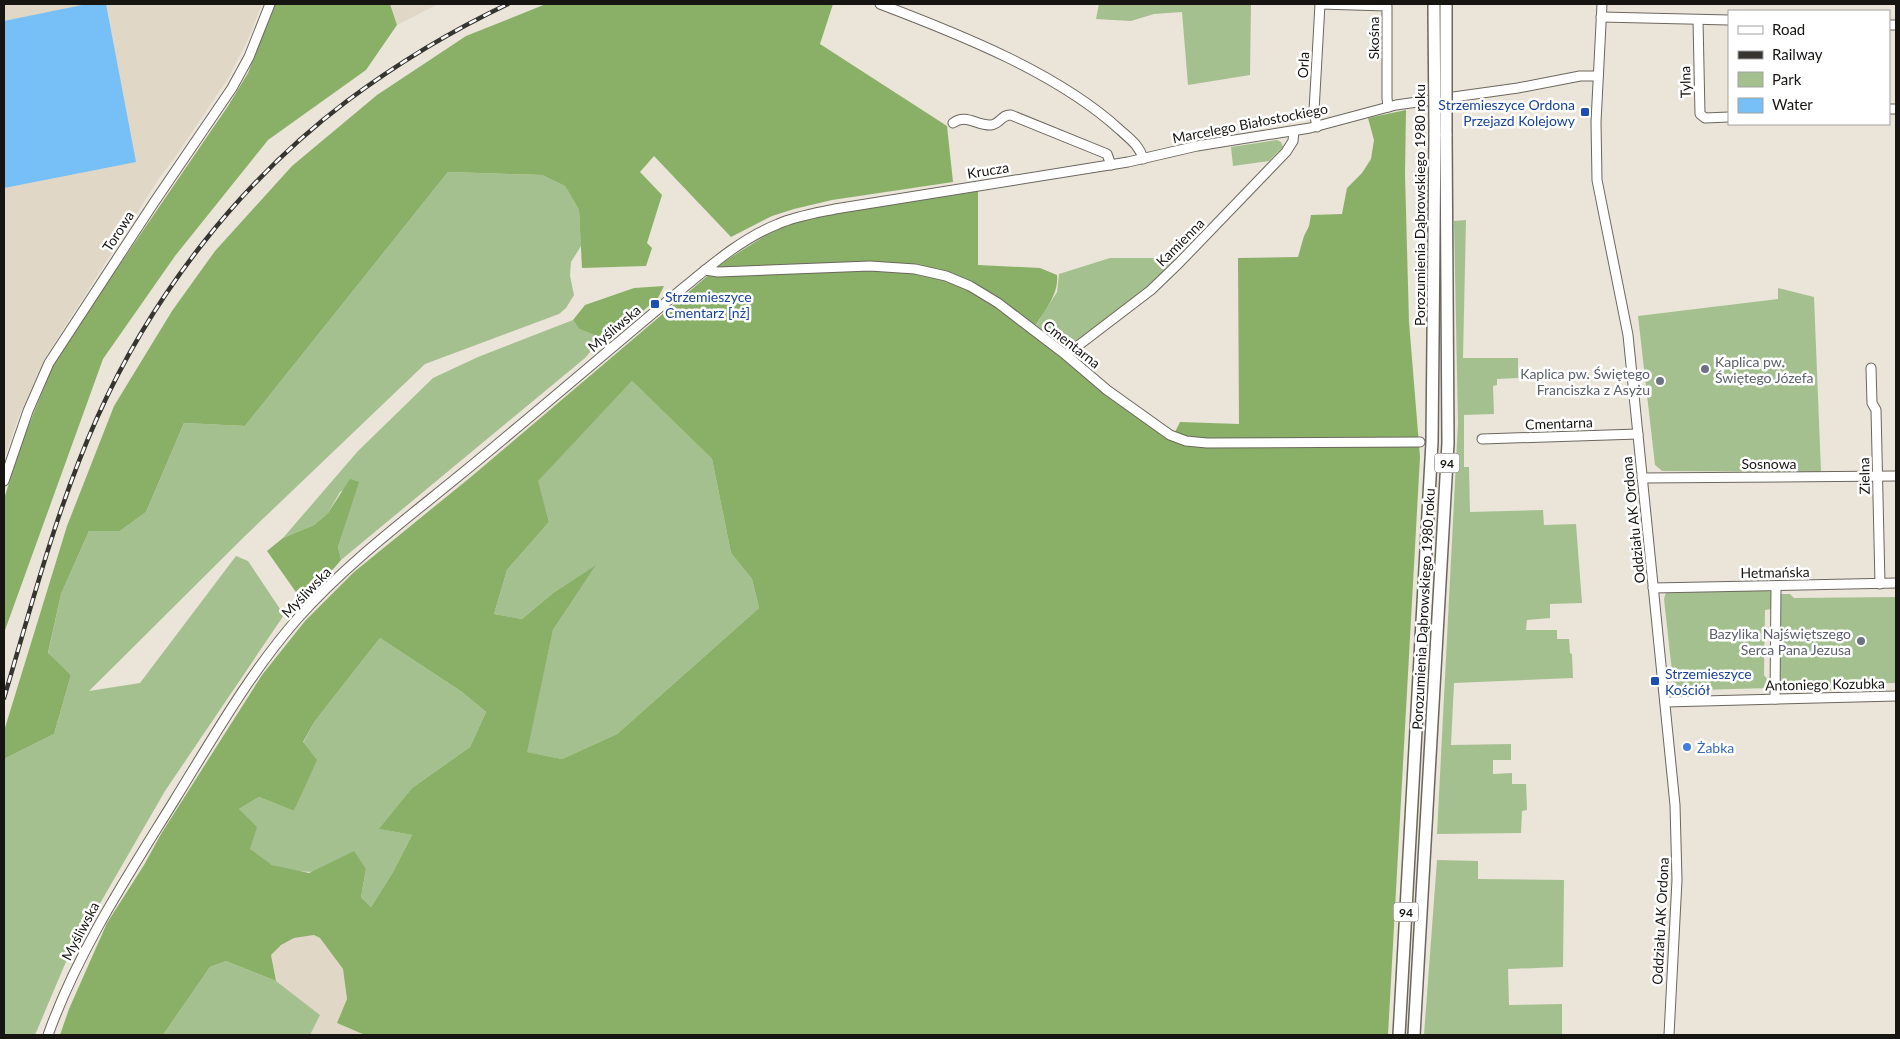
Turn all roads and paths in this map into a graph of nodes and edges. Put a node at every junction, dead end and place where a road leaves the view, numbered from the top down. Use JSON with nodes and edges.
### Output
{"nodes":[{"id":1,"x":270,"y":4,"type":"edge"},
{"id":2,"x":880,"y":4,"type":"edge"},
{"id":3,"x":1320,"y":4,"type":"edge"},
{"id":4,"x":1434,"y":4,"type":"edge"},
{"id":5,"x":1446,"y":4,"type":"edge"},
{"id":6,"x":1602,"y":4,"type":"edge"},
{"id":7,"x":1601,"y":17,"type":"junction"},
{"id":8,"x":1698,"y":20,"type":"junction"},
{"id":9,"x":1728,"y":20,"type":"edge"},
{"id":10,"x":1598,"y":76,"type":"junction"},
{"id":11,"x":1388,"y":107,"type":"junction"},
{"id":12,"x":1728,"y":117,"type":"edge"},
{"id":13,"x":953,"y":123,"type":"dead end"},
{"id":14,"x":1317,"y":127,"type":"junction"},
{"id":15,"x":1294,"y":131,"type":"junction"},
{"id":16,"x":1440,"y":134,"type":"junction"},
{"id":17,"x":1143,"y":159,"type":"junction"},
{"id":18,"x":1111,"y":165,"type":"junction"},
{"id":19,"x":705,"y":270,"type":"junction"},
{"id":20,"x":1066,"y":355,"type":"junction"},
{"id":21,"x":1872,"y":368,"type":"dead end"},
{"id":22,"x":1638,"y":434,"type":"junction"},
{"id":23,"x":1482,"y":439,"type":"dead end"},
{"id":24,"x":1420,"y":442,"type":"dead end"},
{"id":25,"x":1878,"y":476,"type":"junction"},
{"id":26,"x":1896,"y":476,"type":"edge"},
{"id":27,"x":1642,"y":478,"type":"junction"},
{"id":28,"x":4,"y":481,"type":"edge"},
{"id":29,"x":1896,"y":583,"type":"edge"},
{"id":30,"x":1880,"y":584,"type":"junction"},
{"id":31,"x":1776,"y":586,"type":"junction"},
{"id":32,"x":1653,"y":588,"type":"junction"},
{"id":33,"x":1896,"y":696,"type":"edge"},
{"id":34,"x":1775,"y":699,"type":"junction"},
{"id":35,"x":1665,"y":702,"type":"junction"},
{"id":36,"x":48,"y":1035,"type":"edge"},
{"id":37,"x":1400,"y":1035,"type":"edge"},
{"id":38,"x":1414,"y":1035,"type":"edge"},
{"id":39,"x":1668,"y":1035,"type":"edge"}],
"edges":[{"from":1,"to":28,"type":"street","name":"Torowa"},
{"from":2,"to":17,"type":"street"},
{"from":3,"to":11,"type":"street","name":"Skośna"},
{"from":3,"to":14,"type":"street","name":"Orla"},
{"from":4,"to":16,"type":"main road","name":"Porozumienia Dąbrowskiego 1980 roku","number":"94","bridge":true},
{"from":5,"to":16,"type":"main road","name":"Porozumienia Dąbrowskiego 1980 roku","number":"94","bridge":true},
{"from":6,"to":7,"type":"street","name":"Oddziału AK Ordona"},
{"from":7,"to":8,"type":"street"},
{"from":7,"to":10,"type":"street","name":"Oddziału AK Ordona"},
{"from":8,"to":9,"type":"street"},
{"from":8,"to":12,"type":"street","name":"Tylna"},
{"from":10,"to":11,"type":"street","name":"Marcelego Białostockiego"},
{"from":10,"to":22,"type":"street","name":"Oddziału AK Ordona"},
{"from":11,"to":14,"type":"street","name":"Marcelego Białostockiego"},
{"from":13,"to":18,"type":"street"},
{"from":14,"to":15,"type":"street","name":"Marcelego Białostockiego"},
{"from":15,"to":17,"type":"street","name":"Marcelego Białostockiego"},
{"from":15,"to":20,"type":"street","name":"Kamienna"},
{"from":16,"to":37,"type":"main road","name":"Porozumienia Dąbrowskiego 1980 roku","number":"94"},
{"from":16,"to":38,"type":"main road","name":"Porozumienia Dąbrowskiego 1980 roku","number":"94"},
{"from":17,"to":18,"type":"street","name":"Marcelego Białostockiego"},
{"from":18,"to":19,"type":"street","name":"Krucza"},
{"from":19,"to":20,"type":"street","name":"Cmentarna"},
{"from":19,"to":36,"type":"street","name":"Myśliwska"},
{"from":20,"to":24,"type":"street","name":"Cmentarna"},
{"from":21,"to":25,"type":"street","name":"Zielna"},
{"from":22,"to":23,"type":"street","name":"Cmentarna"},
{"from":22,"to":27,"type":"street","name":"Oddziału AK Ordona"},
{"from":25,"to":26,"type":"street","name":"Sosnowa"},
{"from":25,"to":27,"type":"street","name":"Sosnowa"},
{"from":25,"to":30,"type":"street","name":"Zielna"},
{"from":27,"to":32,"type":"street","name":"Oddziału AK Ordona"},
{"from":29,"to":30,"type":"street","name":"Hetmańska"},
{"from":30,"to":31,"type":"street","name":"Hetmańska"},
{"from":31,"to":32,"type":"street","name":"Hetmańska"},
{"from":31,"to":34,"type":"street"},
{"from":32,"to":35,"type":"street","name":"Oddziału AK Ordona"},
{"from":33,"to":34,"type":"street","name":"Antoniego Kozubka"},
{"from":34,"to":35,"type":"street","name":"Antoniego Kozubka"},
{"from":35,"to":39,"type":"street","name":"Oddziału AK Ordona"}]}
